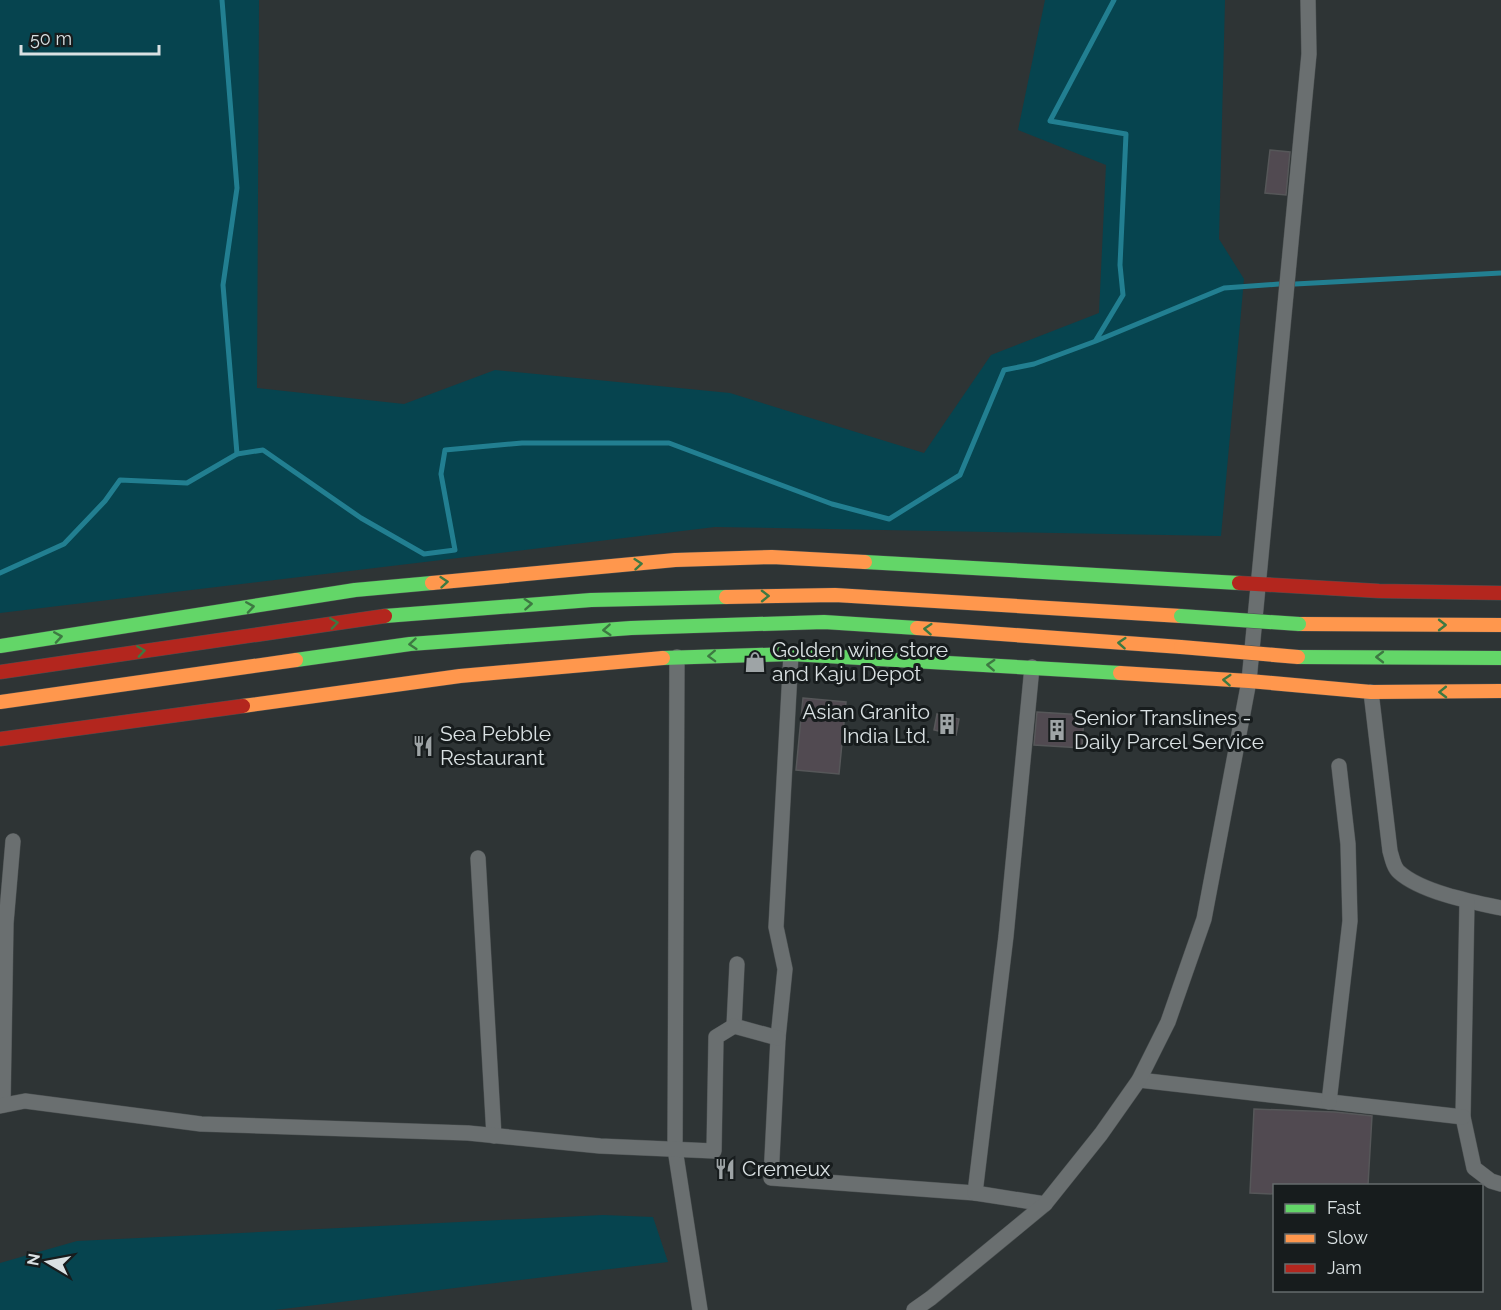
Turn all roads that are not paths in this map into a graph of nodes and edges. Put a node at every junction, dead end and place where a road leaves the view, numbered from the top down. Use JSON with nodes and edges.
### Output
{"nodes":[{"id":1,"x":1308,"y":0,"type":"edge"},
{"id":2,"x":1260,"y":585,"type":"junction"},
{"id":3,"x":1501,"y":593,"type":"edge"},
{"id":4,"x":1501,"y":625,"type":"edge"},
{"id":5,"x":0,"y":646,"type":"edge"},
{"id":6,"x":791,"y":654,"type":"junction"},
{"id":7,"x":677,"y":657,"type":"junction"},
{"id":8,"x":1501,"y":658,"type":"edge"},
{"id":9,"x":1032,"y":667,"type":"junction"},
{"id":10,"x":0,"y":672,"type":"edge"},
{"id":11,"x":1249,"y":681,"type":"junction"},
{"id":12,"x":1501,"y":691,"type":"edge"},
{"id":13,"x":1371,"y":692,"type":"junction"},
{"id":14,"x":0,"y":702,"type":"edge"},
{"id":15,"x":0,"y":739,"type":"edge"},
{"id":16,"x":1340,"y":766,"type":"dead end"},
{"id":17,"x":12,"y":841,"type":"dead end"},
{"id":18,"x":478,"y":858,"type":"dead end"},
{"id":19,"x":1467,"y":901,"type":"junction"},
{"id":20,"x":1501,"y":908,"type":"edge"},
{"id":21,"x":737,"y":964,"type":"dead end"},
{"id":22,"x":734,"y":1026,"type":"junction"},
{"id":23,"x":778,"y":1038,"type":"junction"},
{"id":24,"x":1139,"y":1080,"type":"junction"},
{"id":25,"x":1329,"y":1102,"type":"junction"},
{"id":26,"x":1,"y":1105,"type":"edge"},
{"id":27,"x":1462,"y":1117,"type":"junction"},
{"id":28,"x":494,"y":1136,"type":"junction"},
{"id":29,"x":675,"y":1149,"type":"junction"},
{"id":30,"x":1501,"y":1184,"type":"edge"},
{"id":31,"x":975,"y":1193,"type":"junction"},
{"id":32,"x":1045,"y":1204,"type":"junction"},
{"id":33,"x":700,"y":1310,"type":"edge"},
{"id":34,"x":914,"y":1310,"type":"edge"}],
"edges":[{"from":1,"to":2,"type":"street"},
{"from":2,"to":3,"type":"main road"},
{"from":5,"to":2,"type":"main road","one_way":true},
{"from":2,"to":11,"type":"street"},
{"from":10,"to":4,"type":"main road","one_way":true,"bridge":true},
{"from":6,"to":7,"type":"main road","one_way":true},
{"from":9,"to":6,"type":"main road","one_way":true},
{"from":6,"to":23,"type":"street"},
{"from":7,"to":15,"type":"main road"},
{"from":7,"to":29,"type":"street"},
{"from":8,"to":14,"type":"main road","one_way":true,"bridge":true},
{"from":11,"to":9,"type":"main road","one_way":true},
{"from":9,"to":31,"type":"street"},
{"from":11,"to":13,"type":"main road"},
{"from":11,"to":24,"type":"street"},
{"from":12,"to":13,"type":"main road","one_way":true},
{"from":13,"to":19,"type":"street"},
{"from":16,"to":25,"type":"street"},
{"from":17,"to":26,"type":"street"},
{"from":18,"to":28,"type":"street"},
{"from":19,"to":20,"type":"street"},
{"from":19,"to":27,"type":"street"},
{"from":21,"to":22,"type":"street"},
{"from":22,"to":23,"type":"street"},
{"from":22,"to":29,"type":"street"},
{"from":23,"to":31,"type":"street"},
{"from":24,"to":25,"type":"street"},
{"from":24,"to":32,"type":"street"},
{"from":25,"to":27,"type":"street"},
{"from":26,"to":28,"type":"street"},
{"from":27,"to":30,"type":"street"},
{"from":28,"to":29,"type":"street"},
{"from":29,"to":33,"type":"street"},
{"from":31,"to":32,"type":"street"},
{"from":32,"to":34,"type":"street"}]}
